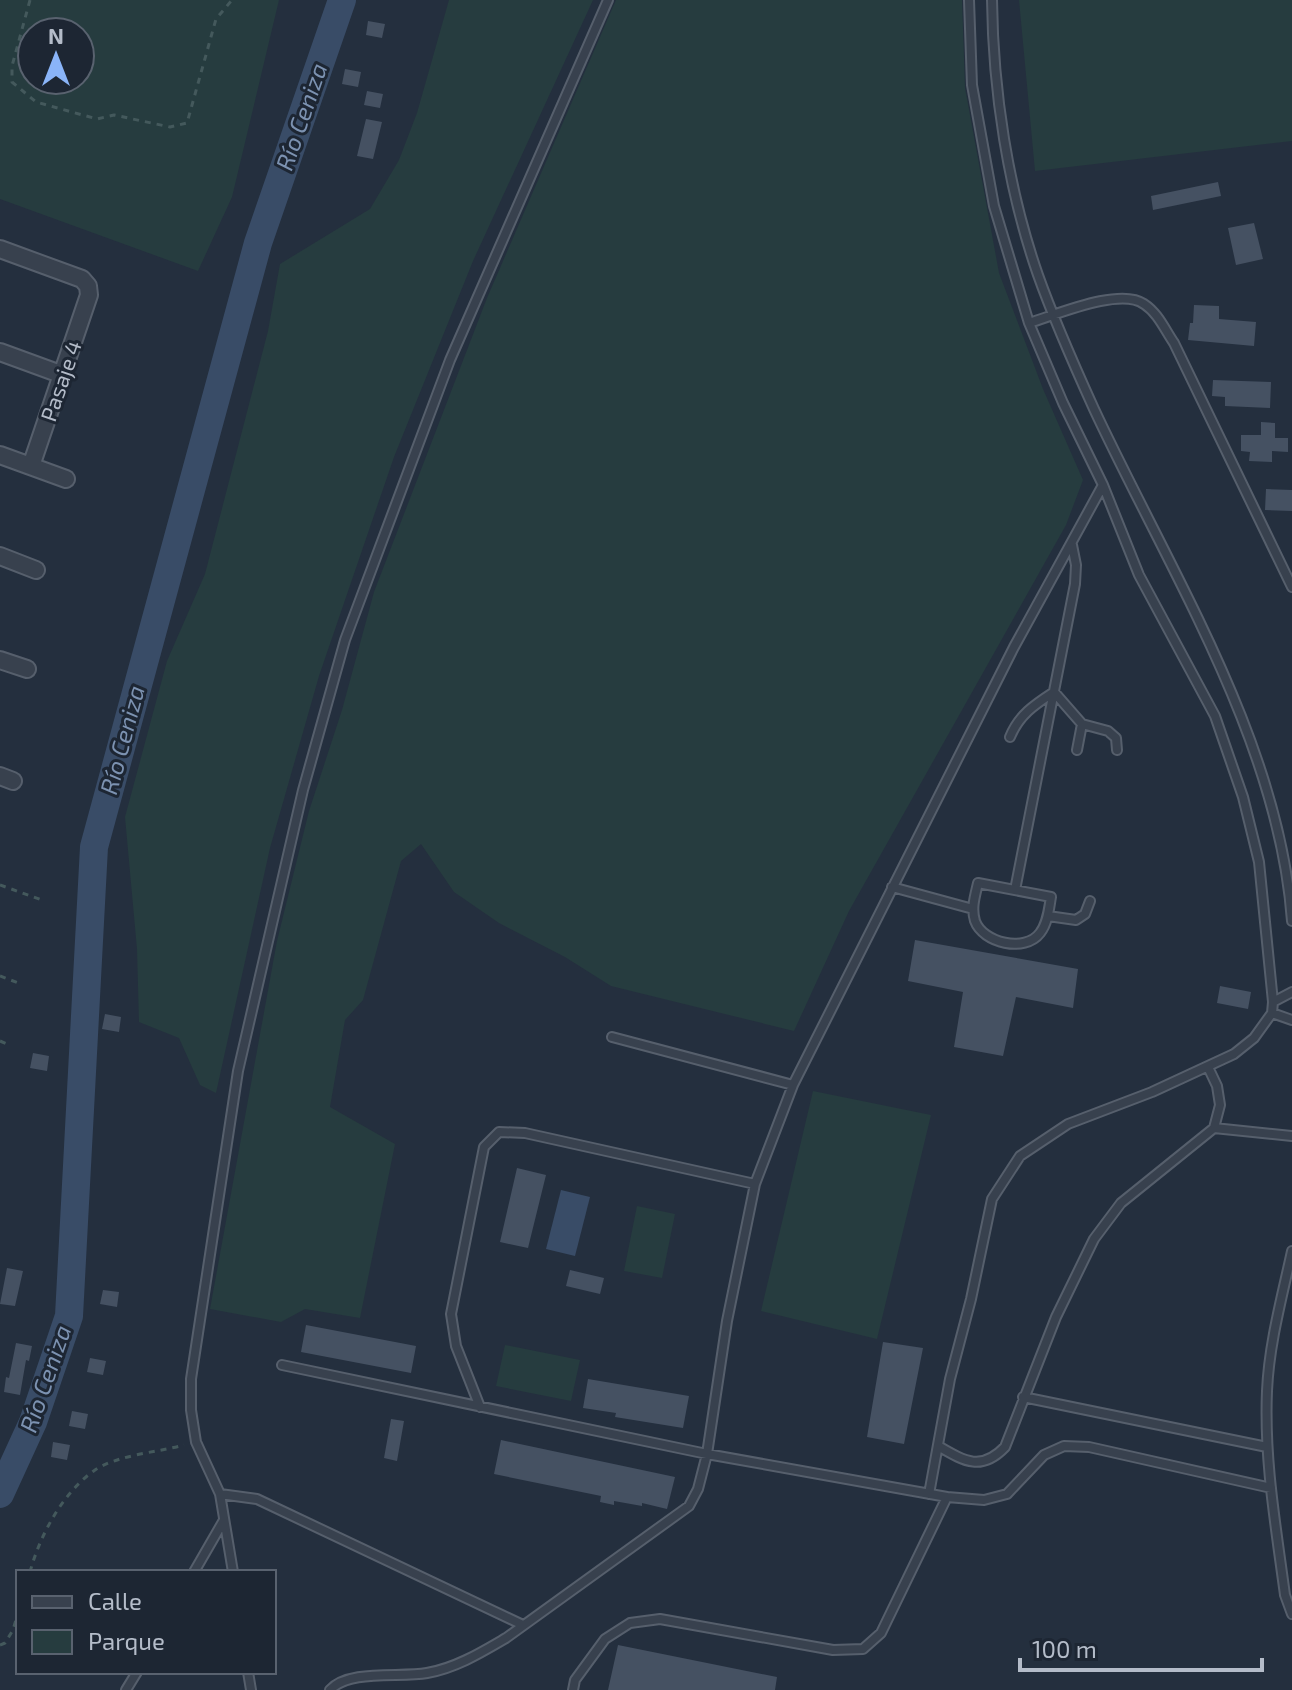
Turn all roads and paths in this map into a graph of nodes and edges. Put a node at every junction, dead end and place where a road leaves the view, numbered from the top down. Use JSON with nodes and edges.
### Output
{"nodes":[{"id":1,"x":30,"y":0,"type":"edge"},
{"id":2,"x":232,"y":0,"type":"edge"},
{"id":3,"x":608,"y":0,"type":"edge"},
{"id":4,"x":969,"y":0,"type":"edge"},
{"id":5,"x":992,"y":0,"type":"edge"},
{"id":6,"x":0,"y":249,"type":"edge"},
{"id":7,"x":1054,"y":316,"type":"junction"},
{"id":8,"x":1029,"y":323,"type":"junction"},
{"id":9,"x":0,"y":352,"type":"edge"},
{"id":10,"x":63,"y":375,"type":"junction"},
{"id":11,"x":0,"y":455,"type":"edge"},
{"id":12,"x":31,"y":466,"type":"junction"},
{"id":13,"x":66,"y":479,"type":"dead end"},
{"id":14,"x":1103,"y":485,"type":"junction"},
{"id":15,"x":1072,"y":544,"type":"junction"},
{"id":16,"x":0,"y":556,"type":"edge"},
{"id":17,"x":36,"y":570,"type":"dead end"},
{"id":18,"x":1292,"y":587,"type":"edge"},
{"id":19,"x":0,"y":660,"type":"edge"},
{"id":20,"x":27,"y":669,"type":"dead end"},
{"id":21,"x":1054,"y":692,"type":"junction"},
{"id":22,"x":1082,"y":724,"type":"junction"},
{"id":23,"x":1010,"y":737,"type":"dead end"},
{"id":24,"x":1077,"y":750,"type":"dead end"},
{"id":25,"x":1117,"y":750,"type":"dead end"},
{"id":26,"x":0,"y":885,"type":"edge"},
{"id":27,"x":892,"y":887,"type":"junction"},
{"id":28,"x":1015,"y":890,"type":"junction"},
{"id":29,"x":42,"y":900,"type":"dead end"},
{"id":30,"x":1090,"y":901,"type":"dead end"},
{"id":31,"x":973,"y":909,"type":"junction"},
{"id":32,"x":1048,"y":916,"type":"junction"},
{"id":33,"x":1292,"y":921,"type":"edge"},
{"id":34,"x":0,"y":976,"type":"edge"},
{"id":35,"x":21,"y":984,"type":"dead end"},
{"id":36,"x":1292,"y":992,"type":"edge"},
{"id":37,"x":1273,"y":1002,"type":"junction"},
{"id":38,"x":1272,"y":1013,"type":"junction"},
{"id":39,"x":1292,"y":1020,"type":"edge"},
{"id":40,"x":612,"y":1037,"type":"dead end"},
{"id":41,"x":0,"y":1041,"type":"edge"},
{"id":42,"x":7,"y":1044,"type":"dead end"},
{"id":43,"x":1208,"y":1067,"type":"junction"},
{"id":44,"x":793,"y":1085,"type":"junction"},
{"id":45,"x":1214,"y":1128,"type":"junction"},
{"id":46,"x":1292,"y":1136,"type":"edge"},
{"id":47,"x":755,"y":1184,"type":"junction"},
{"id":48,"x":1292,"y":1251,"type":"edge"},
{"id":49,"x":282,"y":1365,"type":"dead end"},
{"id":50,"x":1023,"y":1397,"type":"junction"},
{"id":51,"x":480,"y":1407,"type":"junction"},
{"id":52,"x":196,"y":1442,"type":"junction"},
{"id":53,"x":938,"y":1446,"type":"junction"},
{"id":54,"x":1267,"y":1447,"type":"junction"},
{"id":55,"x":707,"y":1454,"type":"junction"},
{"id":56,"x":1271,"y":1488,"type":"junction"},
{"id":57,"x":220,"y":1494,"type":"junction"},
{"id":58,"x":929,"y":1494,"type":"junction"},
{"id":59,"x":947,"y":1497,"type":"junction"},
{"id":60,"x":225,"y":1520,"type":"junction"},
{"id":61,"x":31,"y":1570,"type":"edge"},
{"id":62,"x":195,"y":1570,"type":"edge"},
{"id":63,"x":233,"y":1570,"type":"edge"},
{"id":64,"x":1292,"y":1614,"type":"edge"},
{"id":65,"x":16,"y":1620,"type":"edge"},
{"id":66,"x":523,"y":1625,"type":"junction"},
{"id":67,"x":0,"y":1645,"type":"edge"},
{"id":68,"x":330,"y":1690,"type":"edge"},
{"id":69,"x":573,"y":1690,"type":"edge"}],
"edges":[{"from":1,"to":2,"type":"path"},
{"from":3,"to":52,"type":"lane"},
{"from":4,"to":8,"type":"lane"},
{"from":5,"to":7,"type":"lane"},
{"from":6,"to":10,"type":"street","name":"Pasaje 4"},
{"from":7,"to":8,"type":"lane"},
{"from":7,"to":18,"type":"lane"},
{"from":7,"to":33,"type":"lane"},
{"from":8,"to":14,"type":"lane"},
{"from":9,"to":10,"type":"street"},
{"from":10,"to":12,"type":"street","name":"Pasaje 4"},
{"from":11,"to":12,"type":"street"},
{"from":12,"to":13,"type":"street"},
{"from":14,"to":15,"type":"lane"},
{"from":14,"to":37,"type":"lane"},
{"from":15,"to":21,"type":"lane"},
{"from":15,"to":27,"type":"lane"},
{"from":16,"to":17,"type":"street"},
{"from":19,"to":20,"type":"street"},
{"from":21,"to":22,"type":"lane"},
{"from":21,"to":23,"type":"lane"},
{"from":21,"to":28,"type":"lane"},
{"from":22,"to":24,"type":"lane"},
{"from":22,"to":25,"type":"lane"},
{"from":26,"to":29,"type":"path"},
{"from":27,"to":31,"type":"lane"},
{"from":27,"to":44,"type":"lane"},
{"from":28,"to":31,"type":"lane"},
{"from":28,"to":32,"type":"lane"},
{"from":30,"to":32,"type":"lane"},
{"from":31,"to":32,"type":"lane"},
{"from":34,"to":35,"type":"path"},
{"from":36,"to":37,"type":"lane"},
{"from":37,"to":38,"type":"lane"},
{"from":38,"to":39,"type":"lane"},
{"from":38,"to":43,"type":"lane"},
{"from":40,"to":44,"type":"lane"},
{"from":41,"to":42,"type":"path"},
{"from":43,"to":45,"type":"lane"},
{"from":43,"to":53,"type":"lane"},
{"from":44,"to":47,"type":"lane"},
{"from":45,"to":46,"type":"lane"},
{"from":45,"to":50,"type":"lane"},
{"from":47,"to":51,"type":"lane"},
{"from":47,"to":55,"type":"lane"},
{"from":48,"to":54,"type":"lane"},
{"from":49,"to":51,"type":"lane"},
{"from":50,"to":53,"type":"lane"},
{"from":50,"to":54,"type":"lane"},
{"from":51,"to":55,"type":"lane"},
{"from":52,"to":57,"type":"lane"},
{"from":52,"to":61,"type":"path"},
{"from":53,"to":58,"type":"lane"},
{"from":54,"to":56,"type":"lane"},
{"from":55,"to":58,"type":"lane"},
{"from":55,"to":66,"type":"lane"},
{"from":56,"to":59,"type":"lane"},
{"from":56,"to":64,"type":"lane"},
{"from":57,"to":60,"type":"lane"},
{"from":57,"to":66,"type":"lane"},
{"from":58,"to":59,"type":"lane"},
{"from":59,"to":69,"type":"lane"},
{"from":60,"to":62,"type":"lane"},
{"from":60,"to":63,"type":"lane"},
{"from":65,"to":67,"type":"path"},
{"from":66,"to":68,"type":"lane"}]}
